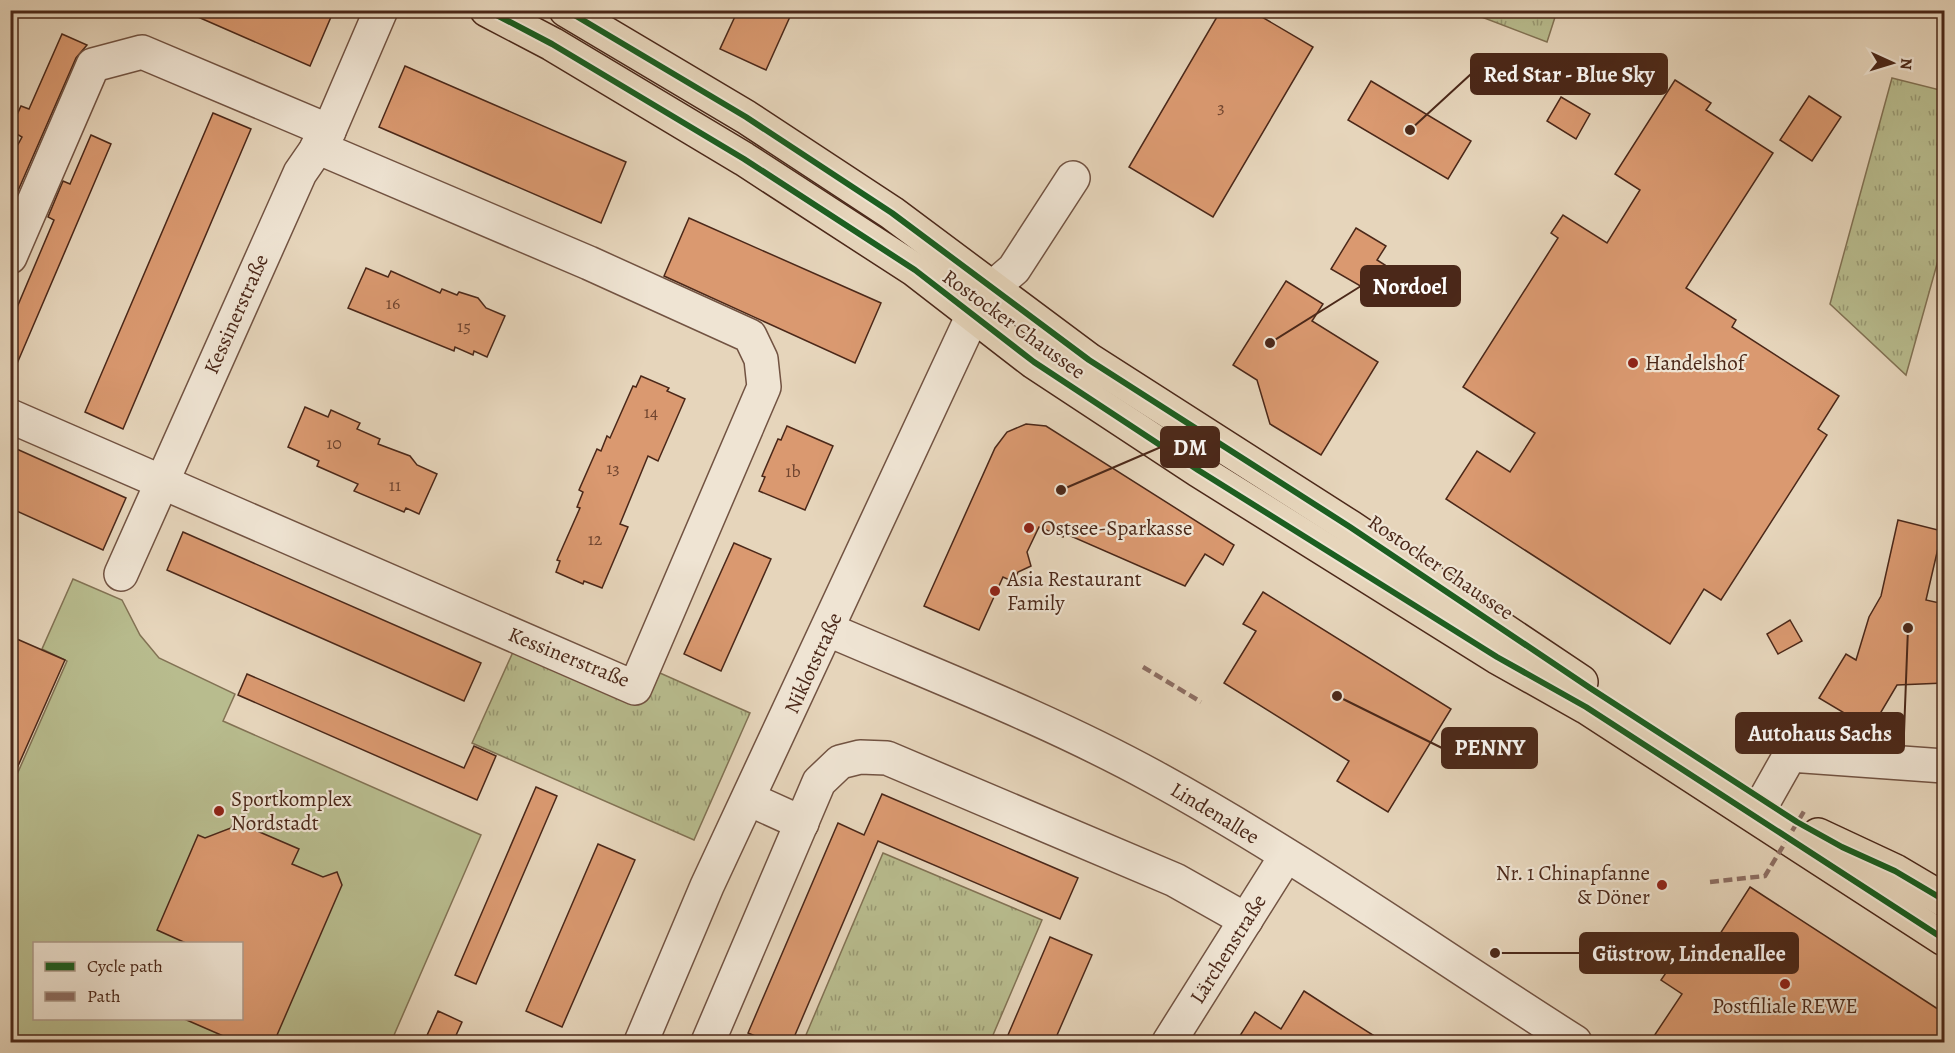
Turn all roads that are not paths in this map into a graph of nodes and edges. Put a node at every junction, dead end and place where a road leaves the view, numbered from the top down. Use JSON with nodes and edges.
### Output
{"nodes":[{"id":1,"x":381,"y":10,"type":"edge"},
{"id":2,"x":487,"y":10,"type":"edge"},
{"id":3,"x":566,"y":10,"type":"edge"},
{"id":4,"x":323,"y":139,"type":"junction"},
{"id":5,"x":1073,"y":178,"type":"dead end"},
{"id":6,"x":10,"y":257,"type":"edge"},
{"id":7,"x":992,"y":288,"type":"junction"},
{"id":8,"x":972,"y":317,"type":"junction"},
{"id":9,"x":10,"y":416,"type":"edge"},
{"id":10,"x":160,"y":481,"type":"junction"},
{"id":11,"x":121,"y":574,"type":"dead end"},
{"id":12,"x":829,"y":630,"type":"junction"},
{"id":13,"x":1944,"y":766,"type":"edge"},
{"id":14,"x":749,"y":799,"type":"junction"},
{"id":15,"x":1764,"y":801,"type":"junction"},
{"id":16,"x":802,"y":823,"type":"junction"},
{"id":17,"x":1286,"y":856,"type":"junction"},
{"id":18,"x":1944,"y":900,"type":"edge"},
{"id":19,"x":1246,"y":920,"type":"junction"},
{"id":20,"x":1944,"y":939,"type":"edge"},
{"id":21,"x":641,"y":1042,"type":"edge"},
{"id":22,"x":708,"y":1042,"type":"edge"},
{"id":23,"x":1169,"y":1042,"type":"edge"},
{"id":24,"x":1575,"y":1042,"type":"edge"}],
"edges":[{"from":1,"to":4,"type":"street","name":"Kessinerstraße"},
{"from":2,"to":8,"type":"main road","name":"Rostocker Chaussee"},
{"from":3,"to":7,"type":"main road","name":"Rostocker Chaussee"},
{"from":4,"to":6,"type":"street"},
{"from":4,"to":10,"type":"street","name":"Kessinerstraße"},
{"from":4,"to":10,"type":"street","name":"Kessinerstraße"},
{"from":5,"to":7,"type":"street","name":"Niklotstraße"},
{"from":7,"to":8,"type":"street","name":"Niklotstraße"},
{"from":7,"to":15,"type":"main road","name":"Rostocker Chaussee"},
{"from":8,"to":12,"type":"street","name":"Niklotstraße"},
{"from":8,"to":20,"type":"main road","name":"Rostocker Chaussee"},
{"from":9,"to":10,"type":"street"},
{"from":10,"to":11,"type":"street"},
{"from":12,"to":14,"type":"street","name":"Niklotstraße"},
{"from":12,"to":17,"type":"street","name":"Lindenallee"},
{"from":13,"to":15,"type":"street"},
{"from":14,"to":16,"type":"street"},
{"from":14,"to":21,"type":"street","name":"Niklotstraße"},
{"from":15,"to":18,"type":"main road","name":"Rostocker Chaussee"},
{"from":16,"to":19,"type":"street"},
{"from":16,"to":22,"type":"street"},
{"from":17,"to":19,"type":"street","name":"Lärchenstraße"},
{"from":17,"to":24,"type":"street","name":"Lindenallee"},
{"from":19,"to":23,"type":"street","name":"Lärchenstraße"}]}
